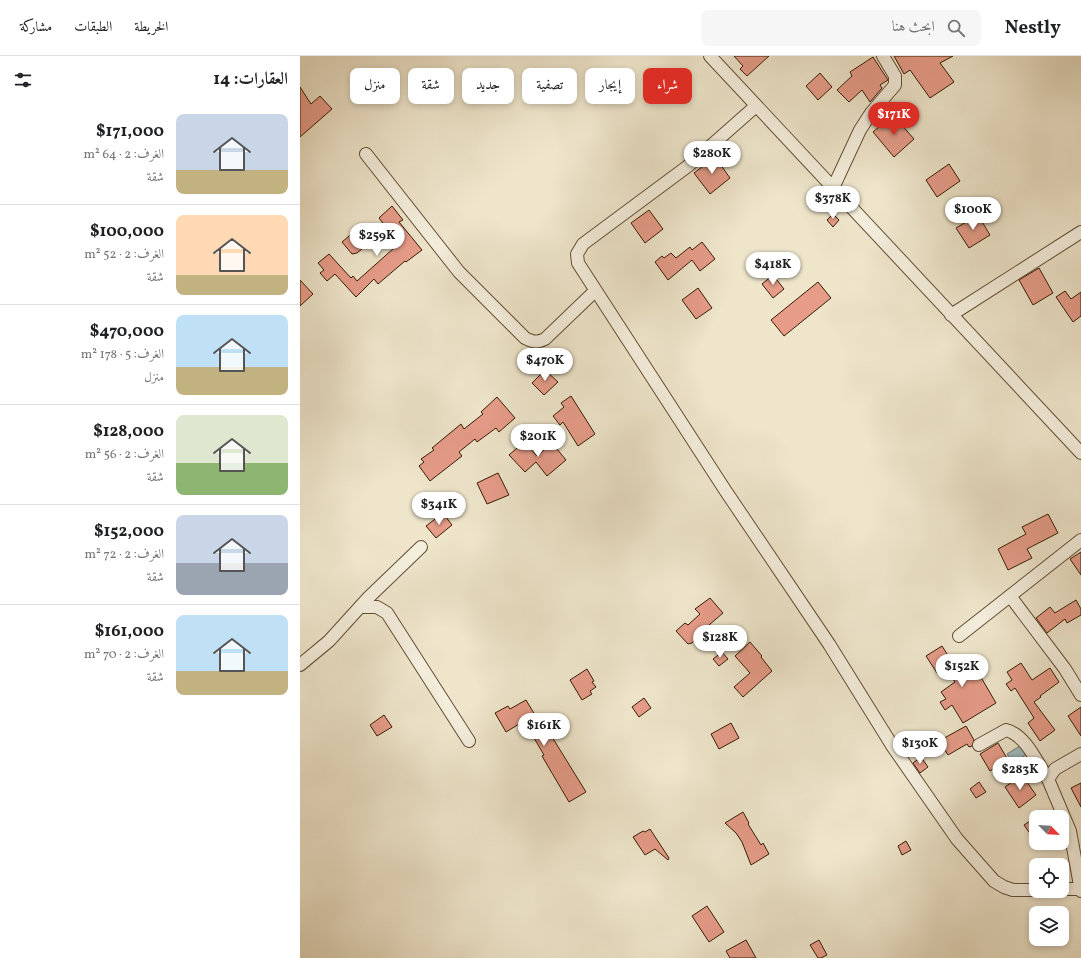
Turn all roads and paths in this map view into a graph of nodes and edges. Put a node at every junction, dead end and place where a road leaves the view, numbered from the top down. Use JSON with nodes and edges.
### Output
{"nodes":[{"id":1,"x":710,"y":56,"type":"edge"},
{"id":2,"x":883,"y":56,"type":"edge"},
{"id":3,"x":756,"y":106,"type":"junction"},
{"id":4,"x":366,"y":154,"type":"dead end"},
{"id":5,"x":833,"y":188,"type":"junction"},
{"id":6,"x":1081,"y":232,"type":"edge"},
{"id":7,"x":595,"y":291,"type":"junction"},
{"id":8,"x":951,"y":315,"type":"junction"},
{"id":9,"x":1081,"y":453,"type":"edge"},
{"id":10,"x":1081,"y":540,"type":"edge"},
{"id":11,"x":421,"y":547,"type":"dead end"},
{"id":12,"x":1010,"y":596,"type":"junction"},
{"id":13,"x":360,"y":607,"type":"junction"},
{"id":14,"x":959,"y":636,"type":"dead end"},
{"id":15,"x":300,"y":665,"type":"edge"},
{"id":16,"x":1081,"y":695,"type":"edge"},
{"id":17,"x":469,"y":741,"type":"dead end"},
{"id":18,"x":980,"y":745,"type":"dead end"},
{"id":19,"x":1081,"y":754,"type":"edge"},
{"id":20,"x":1048,"y":779,"type":"junction"},
{"id":21,"x":1069,"y":889,"type":"edge"},
{"id":22,"x":1029,"y":890,"type":"edge"},
{"id":23,"x":1080,"y":890,"type":"edge"}],
"edges":[{"from":1,"to":3,"type":"street"},
{"from":2,"to":5,"type":"street"},
{"from":3,"to":5,"type":"street"},
{"from":3,"to":7,"type":"street"},
{"from":4,"to":7,"type":"street"},
{"from":5,"to":8,"type":"street"},
{"from":6,"to":8,"type":"street"},
{"from":7,"to":22,"type":"street"},
{"from":8,"to":9,"type":"street"},
{"from":10,"to":12,"type":"street"},
{"from":11,"to":13,"type":"street"},
{"from":12,"to":14,"type":"street"},
{"from":12,"to":16,"type":"street"},
{"from":13,"to":15,"type":"street"},
{"from":13,"to":17,"type":"street"},
{"from":18,"to":20,"type":"street"},
{"from":19,"to":20,"type":"street"},
{"from":20,"to":23,"type":"street"},
{"from":21,"to":23,"type":"street"}]}
